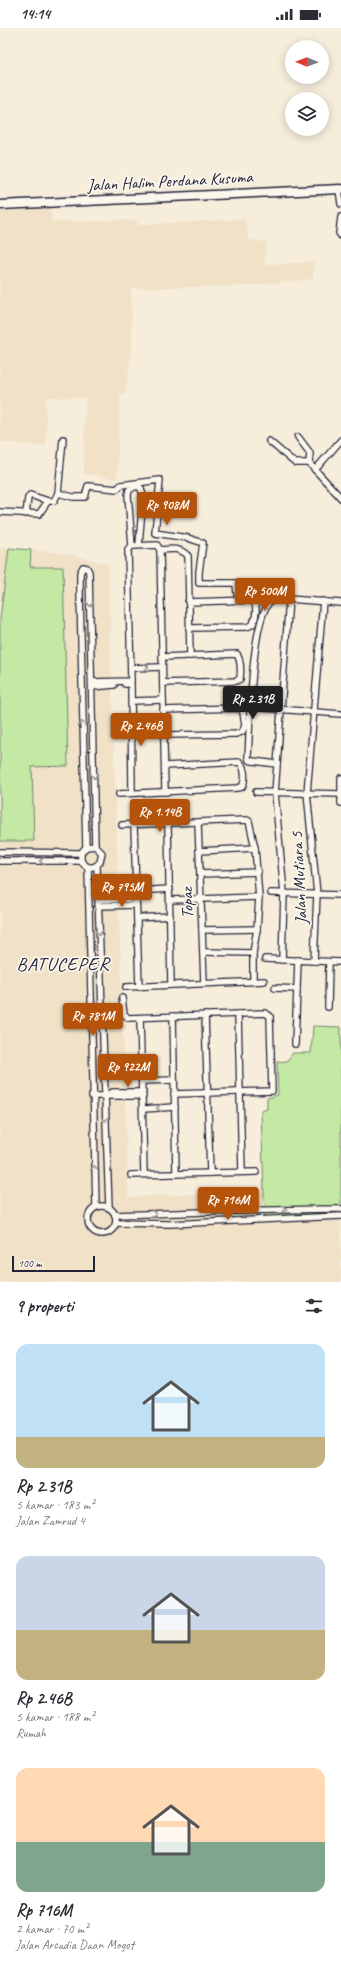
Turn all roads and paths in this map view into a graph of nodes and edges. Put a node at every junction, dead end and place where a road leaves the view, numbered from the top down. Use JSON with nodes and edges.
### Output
{"nodes":[{"id":1,"x":340,"y":189,"type":"edge"},
{"id":2,"x":341,"y":200,"type":"edge"},
{"id":3,"x":341,"y":204,"type":"edge"},
{"id":4,"x":0,"y":205,"type":"edge"},
{"id":5,"x":341,"y":217,"type":"edge"},
{"id":6,"x":341,"y":236,"type":"edge"},
{"id":7,"x":298,"y":437,"type":"dead end"},
{"id":8,"x":63,"y":439,"type":"dead end"},
{"id":9,"x":341,"y":440,"type":"edge"},
{"id":10,"x":269,"y":441,"type":"dead end"},
{"id":11,"x":309,"y":463,"type":"junction"},
{"id":12,"x":315,"y":470,"type":"junction"},
{"id":13,"x":58,"y":493,"type":"junction"},
{"id":14,"x":341,"y":498,"type":"edge"},
{"id":15,"x":48,"y":501,"type":"junction"},
{"id":16,"x":0,"y":512,"type":"edge"},
{"id":17,"x":26,"y":514,"type":"junction"},
{"id":18,"x":139,"y":545,"type":"junction"},
{"id":19,"x":132,"y":546,"type":"junction"},
{"id":20,"x":160,"y":550,"type":"junction"},
{"id":21,"x":290,"y":599,"type":"junction"},
{"id":22,"x":323,"y":601,"type":"junction"},
{"id":23,"x":188,"y":602,"type":"junction"},
{"id":24,"x":341,"y":603,"type":"edge"},
{"id":25,"x":267,"y":604,"type":"junction"},
{"id":26,"x":189,"y":628,"type":"junction"},
{"id":27,"x":190,"y":656,"type":"junction"},
{"id":28,"x":162,"y":657,"type":"junction"},
{"id":29,"x":80,"y":662,"type":"junction"},
{"id":30,"x":92,"y":662,"type":"junction"},
{"id":31,"x":162,"y":667,"type":"junction"},
{"id":32,"x":131,"y":668,"type":"junction"},
{"id":33,"x":118,"y":683,"type":"junction"},
{"id":34,"x":163,"y":683,"type":"junction"},
{"id":35,"x":92,"y":684,"type":"junction"},
{"id":36,"x":163,"y":700,"type":"junction"},
{"id":37,"x":132,"y":701,"type":"junction"},
{"id":38,"x":251,"y":707,"type":"junction"},
{"id":39,"x":281,"y":709,"type":"junction"},
{"id":40,"x":164,"y":710,"type":"junction"},
{"id":41,"x":314,"y":712,"type":"junction"},
{"id":42,"x":341,"y":714,"type":"edge"},
{"id":43,"x":164,"y":735,"type":"junction"},
{"id":44,"x":83,"y":759,"type":"junction"},
{"id":45,"x":94,"y":760,"type":"junction"},
{"id":46,"x":277,"y":764,"type":"junction"},
{"id":47,"x":165,"y":766,"type":"junction"},
{"id":48,"x":341,"y":778,"type":"edge"},
{"id":49,"x":165,"y":792,"type":"junction"},
{"id":50,"x":256,"y":792,"type":"dead end"},
{"id":51,"x":132,"y":793,"type":"junction"},
{"id":52,"x":275,"y":793,"type":"junction"},
{"id":53,"x":307,"y":793,"type":"junction"},
{"id":54,"x":119,"y":794,"type":"dead end"},
{"id":55,"x":340,"y":794,"type":"edge"},
{"id":56,"x":341,"y":803,"type":"edge"},
{"id":57,"x":198,"y":823,"type":"junction"},
{"id":58,"x":168,"y":824,"type":"junction"},
{"id":59,"x":122,"y":825,"type":"dead end"},
{"id":60,"x":134,"y":825,"type":"junction"},
{"id":61,"x":95,"y":846,"type":"junction"},
{"id":62,"x":86,"y":847,"type":"junction"},
{"id":63,"x":255,"y":848,"type":"junction"},
{"id":64,"x":199,"y":851,"type":"junction"},
{"id":65,"x":0,"y":852,"type":"edge"},
{"id":66,"x":14,"y":852,"type":"junction"},
{"id":67,"x":81,"y":853,"type":"junction"},
{"id":68,"x":0,"y":861,"type":"edge"},
{"id":69,"x":14,"y":861,"type":"junction"},
{"id":70,"x":82,"y":861,"type":"junction"},
{"id":71,"x":97,"y":866,"type":"junction"},
{"id":72,"x":88,"y":867,"type":"junction"},
{"id":73,"x":258,"y":872,"type":"junction"},
{"id":74,"x":200,"y":874,"type":"junction"},
{"id":75,"x":170,"y":889,"type":"junction"},
{"id":76,"x":136,"y":891,"type":"junction"},
{"id":77,"x":271,"y":893,"type":"dead end"},
{"id":78,"x":284,"y":894,"type":"junction"},
{"id":79,"x":317,"y":894,"type":"junction"},
{"id":80,"x":341,"y":895,"type":"edge"},
{"id":81,"x":259,"y":897,"type":"junction"},
{"id":82,"x":201,"y":899,"type":"junction"},
{"id":83,"x":170,"y":900,"type":"junction"},
{"id":84,"x":136,"y":902,"type":"junction"},
{"id":85,"x":98,"y":903,"type":"junction"},
{"id":86,"x":170,"y":916,"type":"junction"},
{"id":87,"x":137,"y":918,"type":"junction"},
{"id":88,"x":257,"y":929,"type":"junction"},
{"id":89,"x":202,"y":930,"type":"junction"},
{"id":90,"x":203,"y":952,"type":"junction"},
{"id":91,"x":253,"y":953,"type":"junction"},
{"id":92,"x":265,"y":959,"type":"dead end"},
{"id":93,"x":282,"y":960,"type":"junction"},
{"id":94,"x":298,"y":960,"type":"junction"},
{"id":95,"x":314,"y":961,"type":"junction"},
{"id":96,"x":329,"y":962,"type":"junction"},
{"id":97,"x":341,"y":962,"type":"edge"},
{"id":98,"x":253,"y":981,"type":"junction"},
{"id":99,"x":264,"y":981,"type":"dead end"},
{"id":100,"x":204,"y":983,"type":"junction"},
{"id":101,"x":171,"y":985,"type":"junction"},
{"id":102,"x":126,"y":987,"type":"dead end"},
{"id":103,"x":139,"y":987,"type":"junction"},
{"id":104,"x":275,"y":988,"type":"dead end"},
{"id":105,"x":297,"y":989,"type":"junction"},
{"id":106,"x":122,"y":998,"type":"dead end"},
{"id":107,"x":328,"y":1007,"type":"dead end"},
{"id":108,"x":238,"y":1014,"type":"junction"},
{"id":109,"x":205,"y":1015,"type":"junction"},
{"id":110,"x":173,"y":1016,"type":"junction"},
{"id":111,"x":140,"y":1018,"type":"junction"},
{"id":112,"x":295,"y":1044,"type":"dead end"},
{"id":113,"x":174,"y":1080,"type":"junction"},
{"id":114,"x":142,"y":1081,"type":"junction"},
{"id":115,"x":240,"y":1092,"type":"junction"},
{"id":116,"x":208,"y":1093,"type":"junction"},
{"id":117,"x":143,"y":1094,"type":"junction"},
{"id":118,"x":174,"y":1094,"type":"junction"},
{"id":119,"x":92,"y":1096,"type":"junction"},
{"id":120,"x":104,"y":1096,"type":"junction"},
{"id":121,"x":175,"y":1107,"type":"junction"},
{"id":122,"x":143,"y":1109,"type":"junction"},
{"id":123,"x":242,"y":1172,"type":"junction"},
{"id":124,"x":256,"y":1172,"type":"dead end"},
{"id":125,"x":210,"y":1173,"type":"junction"},
{"id":126,"x":144,"y":1174,"type":"junction"},
{"id":127,"x":176,"y":1174,"type":"junction"},
{"id":128,"x":131,"y":1175,"type":"dead end"},
{"id":129,"x":96,"y":1207,"type":"junction"},
{"id":130,"x":109,"y":1208,"type":"junction"},
{"id":131,"x":341,"y":1209,"type":"edge"},
{"id":132,"x":115,"y":1215,"type":"junction"},
{"id":133,"x":341,"y":1216,"type":"edge"},
{"id":134,"x":116,"y":1223,"type":"junction"}],
"edges":[{"from":1,"to":2,"type":"street"},
{"from":1,"to":4,"type":"main road","name":"Jalan Halim Perdana Kusuma"},
{"from":2,"to":3,"type":"street"},
{"from":5,"to":6,"type":"street"},
{"from":7,"to":11,"type":"street"},
{"from":8,"to":13,"type":"street"},
{"from":9,"to":12,"type":"street"},
{"from":10,"to":11,"type":"street"},
{"from":11,"to":12,"type":"street"},
{"from":12,"to":14,"type":"street"},
{"from":13,"to":15,"type":"street"},
{"from":13,"to":25,"type":"street"},
{"from":15,"to":17,"type":"street"},
{"from":15,"to":17,"type":"street"},
{"from":16,"to":17,"type":"street"},
{"from":18,"to":19,"type":"street"},
{"from":18,"to":19,"type":"street"},
{"from":18,"to":20,"type":"street"},
{"from":19,"to":32,"type":"street"},
{"from":20,"to":23,"type":"street"},
{"from":20,"to":28,"type":"street"},
{"from":21,"to":22,"type":"street"},
{"from":21,"to":25,"type":"street"},
{"from":21,"to":39,"type":"street"},
{"from":22,"to":24,"type":"street"},
{"from":22,"to":41,"type":"street","name":"Jalan Mutiara 5"},
{"from":23,"to":26,"type":"street"},
{"from":23,"to":26,"type":"street"},
{"from":25,"to":38,"type":"street"},
{"from":26,"to":27,"type":"street"},
{"from":27,"to":28,"type":"street"},
{"from":27,"to":34,"type":"street"},
{"from":28,"to":31,"type":"street"},
{"from":29,"to":30,"type":"street"},
{"from":29,"to":30,"type":"street","one_way":true},
{"from":44,"to":29,"type":"street","one_way":true},
{"from":30,"to":35,"type":"street"},
{"from":32,"to":31,"type":"street","one_way":true},
{"from":31,"to":34,"type":"street"},
{"from":32,"to":33,"type":"street"},
{"from":33,"to":35,"type":"street"},
{"from":33,"to":37,"type":"street"},
{"from":34,"to":36,"type":"street"},
{"from":35,"to":45,"type":"street"},
{"from":36,"to":37,"type":"street"},
{"from":36,"to":40,"type":"street"},
{"from":37,"to":51,"type":"street"},
{"from":38,"to":39,"type":"street"},
{"from":38,"to":46,"type":"street"},
{"from":39,"to":41,"type":"street"},
{"from":39,"to":46,"type":"street"},
{"from":40,"to":43,"type":"street"},
{"from":40,"to":43,"type":"street"},
{"from":41,"to":42,"type":"street"},
{"from":41,"to":53,"type":"street","name":"Jalan Mutiara 5"},
{"from":43,"to":47,"type":"street"},
{"from":44,"to":45,"type":"street"},
{"from":44,"to":62,"type":"street"},
{"from":45,"to":61,"type":"street","one_way":true},
{"from":46,"to":52,"type":"street"},
{"from":47,"to":49,"type":"street"},
{"from":47,"to":49,"type":"street"},
{"from":48,"to":55,"type":"street"},
{"from":49,"to":51,"type":"street"},
{"from":50,"to":52,"type":"street"},
{"from":51,"to":54,"type":"street"},
{"from":52,"to":53,"type":"street"},
{"from":52,"to":78,"type":"street"},
{"from":53,"to":55,"type":"street"},
{"from":53,"to":79,"type":"street","name":"Jalan Mutiara 5"},
{"from":55,"to":56,"type":"street"},
{"from":57,"to":58,"type":"street"},
{"from":57,"to":63,"type":"street"},
{"from":57,"to":64,"type":"street","name":"Topaz"},
{"from":58,"to":60,"type":"street"},
{"from":58,"to":75,"type":"street"},
{"from":59,"to":60,"type":"street"},
{"from":60,"to":76,"type":"street"},
{"from":61,"to":62,"type":"street"},
{"from":61,"to":71,"type":"street"},
{"from":62,"to":67,"type":"street"},
{"from":63,"to":64,"type":"street"},
{"from":63,"to":73,"type":"street"},
{"from":64,"to":74,"type":"street","name":"Topaz"},
{"from":65,"to":66,"type":"street"},
{"from":66,"to":67,"type":"street"},
{"from":66,"to":69,"type":"street"},
{"from":67,"to":70,"type":"street"},
{"from":68,"to":69,"type":"street"},
{"from":70,"to":69,"type":"street","one_way":true},
{"from":70,"to":72,"type":"street"},
{"from":71,"to":72,"type":"street"},
{"from":71,"to":85,"type":"street"},
{"from":72,"to":119,"type":"street"},
{"from":73,"to":74,"type":"street"},
{"from":73,"to":81,"type":"street"},
{"from":74,"to":82,"type":"street","name":"Topaz"},
{"from":75,"to":76,"type":"street"},
{"from":75,"to":83,"type":"street"},
{"from":76,"to":84,"type":"street"},
{"from":77,"to":78,"type":"street"},
{"from":78,"to":79,"type":"street"},
{"from":78,"to":93,"type":"street"},
{"from":79,"to":80,"type":"street"},
{"from":79,"to":95,"type":"street","name":"Jalan Mutiara 5"},
{"from":81,"to":82,"type":"street"},
{"from":81,"to":88,"type":"street"},
{"from":82,"to":83,"type":"street"},
{"from":82,"to":89,"type":"street","name":"Topaz"},
{"from":83,"to":86,"type":"street"},
{"from":84,"to":85,"type":"street"},
{"from":84,"to":87,"type":"street"},
{"from":85,"to":120,"type":"street","one_way":true},
{"from":86,"to":87,"type":"street"},
{"from":86,"to":101,"type":"street"},
{"from":87,"to":103,"type":"street"},
{"from":88,"to":89,"type":"street"},
{"from":88,"to":91,"type":"street"},
{"from":89,"to":90,"type":"street","name":"Topaz"},
{"from":90,"to":91,"type":"street"},
{"from":90,"to":100,"type":"street","name":"Topaz"},
{"from":91,"to":98,"type":"street"},
{"from":92,"to":93,"type":"street"},
{"from":93,"to":94,"type":"street"},
{"from":94,"to":95,"type":"street"},
{"from":94,"to":105,"type":"street"},
{"from":95,"to":96,"type":"street"},
{"from":96,"to":97,"type":"street"},
{"from":96,"to":107,"type":"street"},
{"from":98,"to":99,"type":"street"},
{"from":98,"to":100,"type":"street"},
{"from":100,"to":101,"type":"street"},
{"from":101,"to":103,"type":"street"},
{"from":102,"to":103,"type":"street"},
{"from":104,"to":105,"type":"street"},
{"from":105,"to":112,"type":"street"},
{"from":106,"to":111,"type":"street"},
{"from":108,"to":109,"type":"street"},
{"from":108,"to":115,"type":"street"},
{"from":108,"to":115,"type":"street"},
{"from":109,"to":110,"type":"street"},
{"from":109,"to":116,"type":"street"},
{"from":110,"to":111,"type":"street"},
{"from":110,"to":113,"type":"street"},
{"from":111,"to":114,"type":"street"},
{"from":113,"to":114,"type":"street"},
{"from":113,"to":118,"type":"street"},
{"from":114,"to":117,"type":"street"},
{"from":115,"to":116,"type":"street"},
{"from":115,"to":123,"type":"street"},
{"from":116,"to":118,"type":"street"},
{"from":116,"to":125,"type":"street"},
{"from":117,"to":120,"type":"street"},
{"from":117,"to":122,"type":"street"},
{"from":118,"to":121,"type":"street"},
{"from":119,"to":120,"type":"street"},
{"from":129,"to":119,"type":"street","one_way":true},
{"from":120,"to":130,"type":"street","one_way":true},
{"from":121,"to":122,"type":"street","one_way":true},
{"from":121,"to":127,"type":"street"},
{"from":122,"to":126,"type":"street"},
{"from":123,"to":124,"type":"street"},
{"from":123,"to":125,"type":"street"},
{"from":125,"to":127,"type":"street"},
{"from":126,"to":127,"type":"street"},
{"from":126,"to":128,"type":"street"},
{"from":129,"to":130,"type":"street"},
{"from":129,"to":134,"type":"street"},
{"from":130,"to":132,"type":"street"},
{"from":132,"to":131,"type":"street","one_way":true},
{"from":132,"to":134,"type":"street"},
{"from":133,"to":134,"type":"street"}]}
